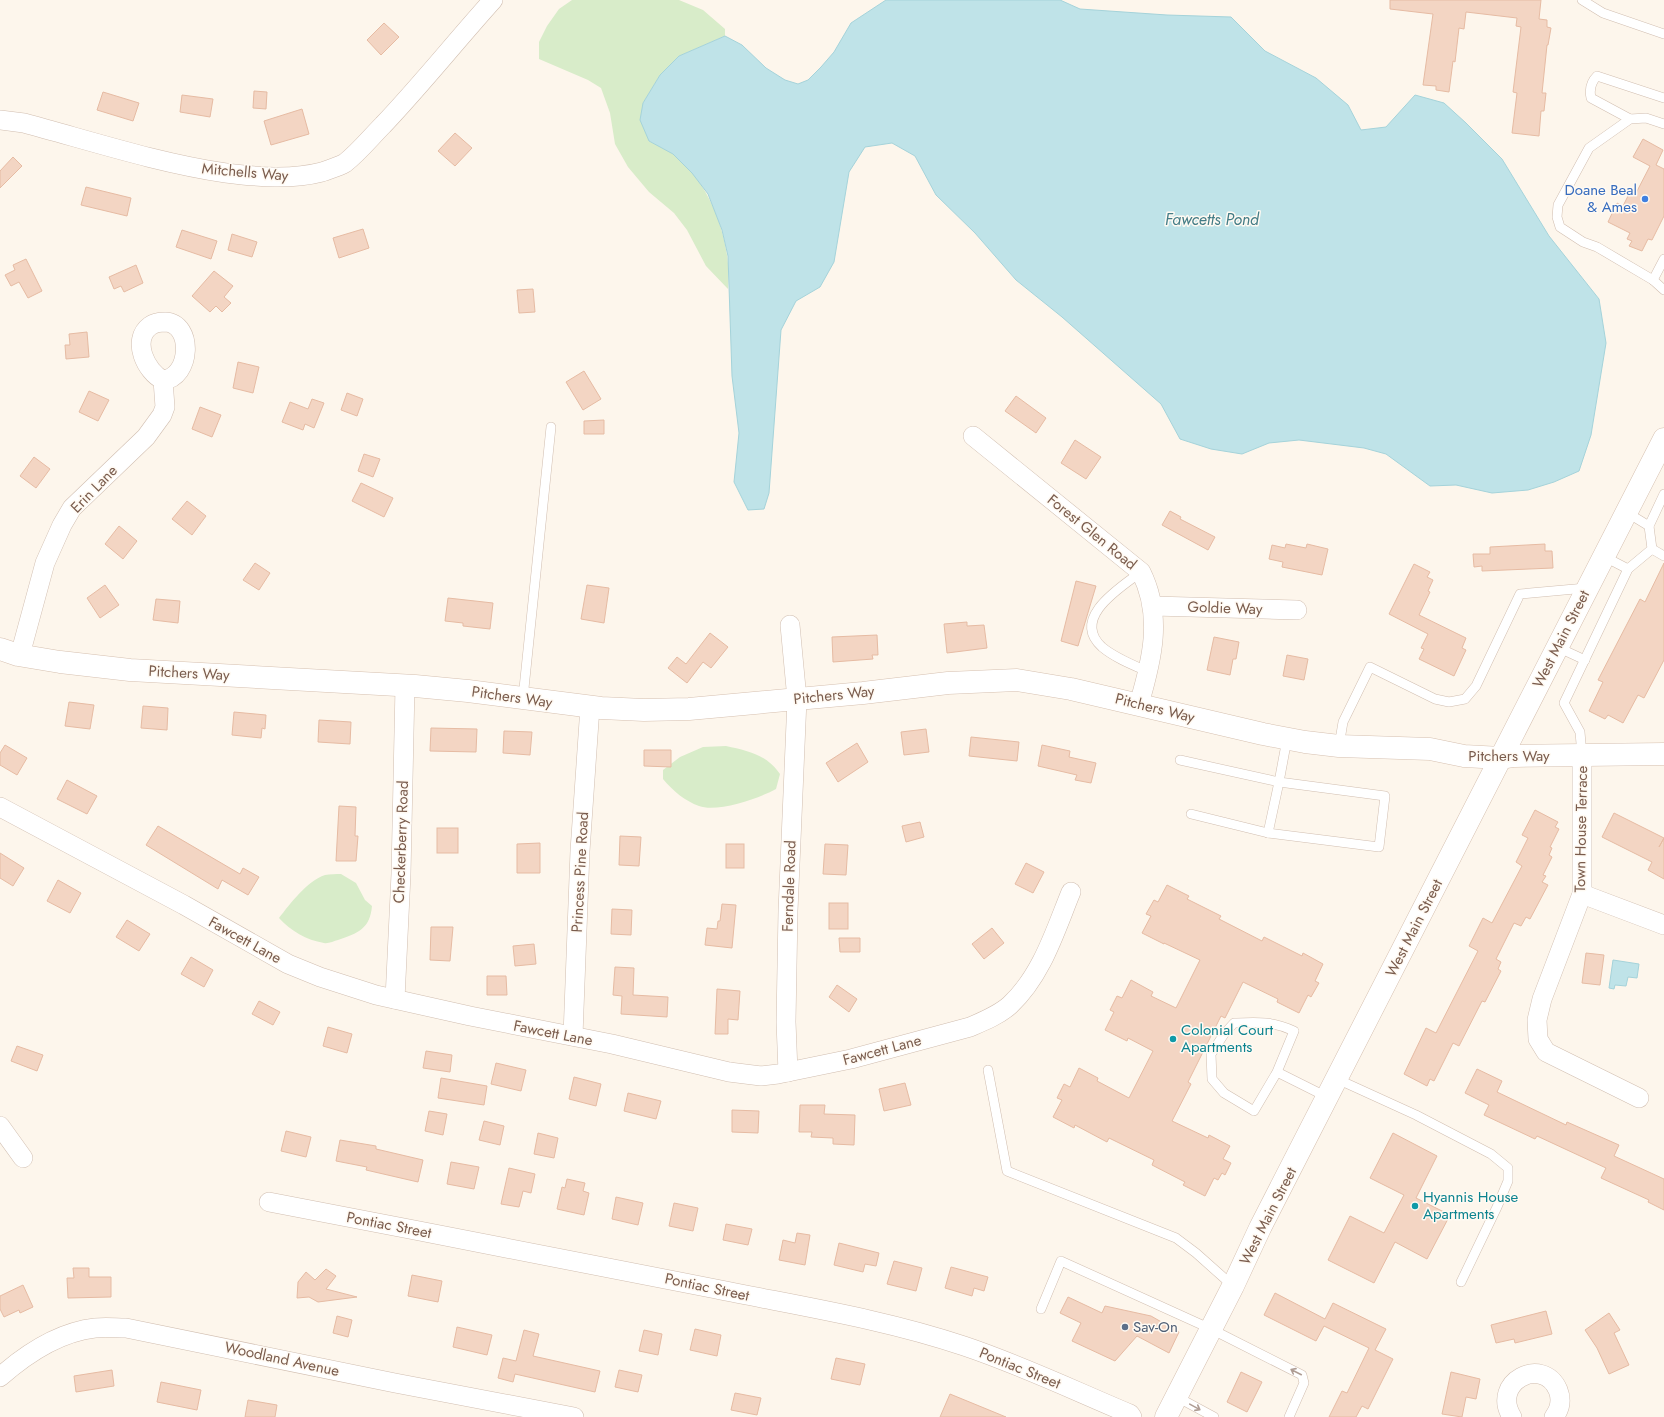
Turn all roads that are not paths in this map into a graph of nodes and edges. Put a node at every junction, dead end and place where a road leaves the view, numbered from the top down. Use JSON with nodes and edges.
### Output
{"nodes":[{"id":1,"x":493,"y":0,"type":"edge"},
{"id":2,"x":1582,"y":0,"type":"edge"},
{"id":3,"x":1664,"y":34,"type":"edge"},
{"id":4,"x":1664,"y":98,"type":"edge"},
{"id":5,"x":1630,"y":119,"type":"junction"},
{"id":6,"x":0,"y":120,"type":"edge"},
{"id":7,"x":1664,"y":124,"type":"edge"},
{"id":8,"x":1664,"y":259,"type":"edge"},
{"id":9,"x":1653,"y":280,"type":"junction"},
{"id":10,"x":1664,"y":290,"type":"edge"},
{"id":11,"x":163,"y":380,"type":"dead end"},
{"id":12,"x":551,"y":427,"type":"dead end"},
{"id":13,"x":973,"y":436,"type":"dead end"},
{"id":14,"x":1664,"y":439,"type":"edge"},
{"id":15,"x":1664,"y":494,"type":"edge"},
{"id":16,"x":1626,"y":512,"type":"junction"},
{"id":17,"x":1649,"y":526,"type":"junction"},
{"id":18,"x":1652,"y":549,"type":"junction"},
{"id":19,"x":1603,"y":556,"type":"junction"},
{"id":20,"x":1664,"y":556,"type":"edge"},
{"id":21,"x":1628,"y":569,"type":"junction"},
{"id":22,"x":1141,"y":572,"type":"junction"},
{"id":23,"x":1587,"y":588,"type":"junction"},
{"id":24,"x":1153,"y":606,"type":"junction"},
{"id":25,"x":1297,"y":610,"type":"dead end"},
{"id":26,"x":790,"y":625,"type":"dead end"},
{"id":27,"x":1557,"y":647,"type":"junction"},
{"id":28,"x":10,"y":652,"type":"edge"},
{"id":29,"x":1585,"y":660,"type":"junction"},
{"id":30,"x":1149,"y":672,"type":"junction"},
{"id":31,"x":405,"y":686,"type":"junction"},
{"id":32,"x":523,"y":698,"type":"junction"},
{"id":33,"x":797,"y":699,"type":"junction"},
{"id":34,"x":1139,"y":704,"type":"junction"},
{"id":35,"x":590,"y":707,"type":"junction"},
{"id":36,"x":1287,"y":739,"type":"junction"},
{"id":37,"x":1339,"y":746,"type":"junction"},
{"id":38,"x":1664,"y":754,"type":"edge"},
{"id":39,"x":1582,"y":755,"type":"junction"},
{"id":40,"x":1501,"y":758,"type":"junction"},
{"id":41,"x":1180,"y":760,"type":"dead end"},
{"id":42,"x":1279,"y":782,"type":"junction"},
{"id":43,"x":0,"y":807,"type":"edge"},
{"id":44,"x":1191,"y":814,"type":"dead end"},
{"id":45,"x":1268,"y":833,"type":"junction"},
{"id":46,"x":1071,"y":892,"type":"dead end"},
{"id":47,"x":1582,"y":894,"type":"junction"},
{"id":48,"x":1664,"y":925,"type":"edge"},
{"id":49,"x":395,"y":999,"type":"junction"},
{"id":50,"x":573,"y":1036,"type":"junction"},
{"id":51,"x":988,"y":1070,"type":"dead end"},
{"id":52,"x":788,"y":1072,"type":"junction"},
{"id":53,"x":1277,"y":1072,"type":"junction"},
{"id":54,"x":1332,"y":1088,"type":"junction"},
{"id":55,"x":1639,"y":1098,"type":"dead end"},
{"id":56,"x":0,"y":1126,"type":"edge"},
{"id":57,"x":23,"y":1158,"type":"dead end"},
{"id":58,"x":269,"y":1202,"type":"dead end"},
{"id":59,"x":1461,"y":1282,"type":"dead end"},
{"id":60,"x":1233,"y":1286,"type":"junction"},
{"id":61,"x":1041,"y":1309,"type":"dead end"},
{"id":62,"x":1211,"y":1329,"type":"junction"},
{"id":63,"x":0,"y":1377,"type":"edge"},
{"id":64,"x":1177,"y":1396,"type":"junction"},
{"id":65,"x":574,"y":1417,"type":"edge"},
{"id":66,"x":1132,"y":1417,"type":"edge"},
{"id":67,"x":1166,"y":1417,"type":"edge"},
{"id":68,"x":1214,"y":1417,"type":"edge"},
{"id":69,"x":1289,"y":1417,"type":"edge"},
{"id":70,"x":1512,"y":1417,"type":"edge"},
{"id":71,"x":1554,"y":1417,"type":"edge"}],
"edges":[{"from":1,"to":6,"type":"street","name":"Mitchells Way"},
{"from":2,"to":3,"type":"lane"},
{"from":4,"to":5,"type":"lane"},
{"from":5,"to":7,"type":"lane"},
{"from":5,"to":9,"type":"lane"},
{"from":8,"to":9,"type":"lane"},
{"from":9,"to":10,"type":"lane"},
{"from":11,"to":28,"type":"street","name":"Erin Lane"},
{"from":12,"to":32,"type":"lane"},
{"from":13,"to":22,"type":"street","name":"Forest Glen Road"},
{"from":14,"to":16,"type":"main road","name":"West Main Street"},
{"from":15,"to":17,"type":"lane"},
{"from":16,"to":17,"type":"lane"},
{"from":16,"to":19,"type":"main road","name":"West Main Street"},
{"from":17,"to":18,"type":"lane"},
{"from":18,"to":20,"type":"lane"},
{"from":18,"to":21,"type":"lane"},
{"from":19,"to":21,"type":"lane"},
{"from":19,"to":23,"type":"main road","name":"West Main Street"},
{"from":21,"to":29,"type":"lane"},
{"from":22,"to":24,"type":"street","name":"Forest Glen Road"},
{"from":22,"to":30,"type":"lane"},
{"from":23,"to":27,"type":"main road","name":"West Main Street"},
{"from":23,"to":37,"type":"lane"},
{"from":24,"to":25,"type":"street","name":"Goldie Way"},
{"from":24,"to":30,"type":"street","name":"Forest Glen Road"},
{"from":26,"to":33,"type":"street"},
{"from":27,"to":29,"type":"lane"},
{"from":27,"to":40,"type":"main road","name":"West Main Street"},
{"from":28,"to":31,"type":"main road","name":"Pitchers Way"},
{"from":29,"to":39,"type":"lane"},
{"from":30,"to":34,"type":"street","name":"Forest Glen Road"},
{"from":31,"to":32,"type":"main road","name":"Pitchers Way"},
{"from":31,"to":49,"type":"street","name":"Checkerberry Road"},
{"from":32,"to":35,"type":"main road","name":"Pitchers Way"},
{"from":33,"to":34,"type":"main road","name":"Pitchers Way"},
{"from":33,"to":35,"type":"main road","name":"Pitchers Way"},
{"from":33,"to":52,"type":"street","name":"Ferndale Road"},
{"from":34,"to":36,"type":"main road","name":"Pitchers Way"},
{"from":35,"to":50,"type":"street","name":"Princess Pine Road"},
{"from":36,"to":37,"type":"main road","name":"Pitchers Way"},
{"from":36,"to":42,"type":"lane"},
{"from":37,"to":40,"type":"main road","name":"Pitchers Way"},
{"from":38,"to":39,"type":"main road","name":"Pitchers Way"},
{"from":39,"to":40,"type":"main road","name":"Pitchers Way"},
{"from":39,"to":47,"type":"street","name":"Town House Terrace"},
{"from":40,"to":54,"type":"main road","name":"West Main Street"},
{"from":41,"to":42,"type":"lane"},
{"from":42,"to":45,"type":"lane"},
{"from":42,"to":45,"type":"lane"},
{"from":43,"to":49,"type":"street","name":"Fawcett Lane"},
{"from":44,"to":45,"type":"lane"},
{"from":46,"to":52,"type":"street","name":"Fawcett Lane"},
{"from":47,"to":48,"type":"street"},
{"from":47,"to":55,"type":"street","name":"Town House Terrace"},
{"from":49,"to":50,"type":"street","name":"Fawcett Lane"},
{"from":50,"to":52,"type":"street","name":"Fawcett Lane"},
{"from":51,"to":60,"type":"lane"},
{"from":53,"to":53,"type":"lane"},
{"from":53,"to":54,"type":"lane"},
{"from":54,"to":59,"type":"lane"},
{"from":54,"to":60,"type":"main road","name":"West Main Street"},
{"from":56,"to":57,"type":"street"},
{"from":58,"to":66,"type":"street","name":"Pontiac Street"},
{"from":60,"to":62,"type":"main road","name":"West Main Street"},
{"from":61,"to":62,"type":"lane"},
{"from":62,"to":64,"type":"main road","name":"West Main Street"},
{"from":69,"to":62,"type":"lane","one_way":true},
{"from":63,"to":65,"type":"street","name":"Woodland Avenue"},
{"from":64,"to":67,"type":"main road","name":"West Main Street"},
{"from":64,"to":68,"type":"lane","one_way":true},
{"from":70,"to":71,"type":"street"}]}
